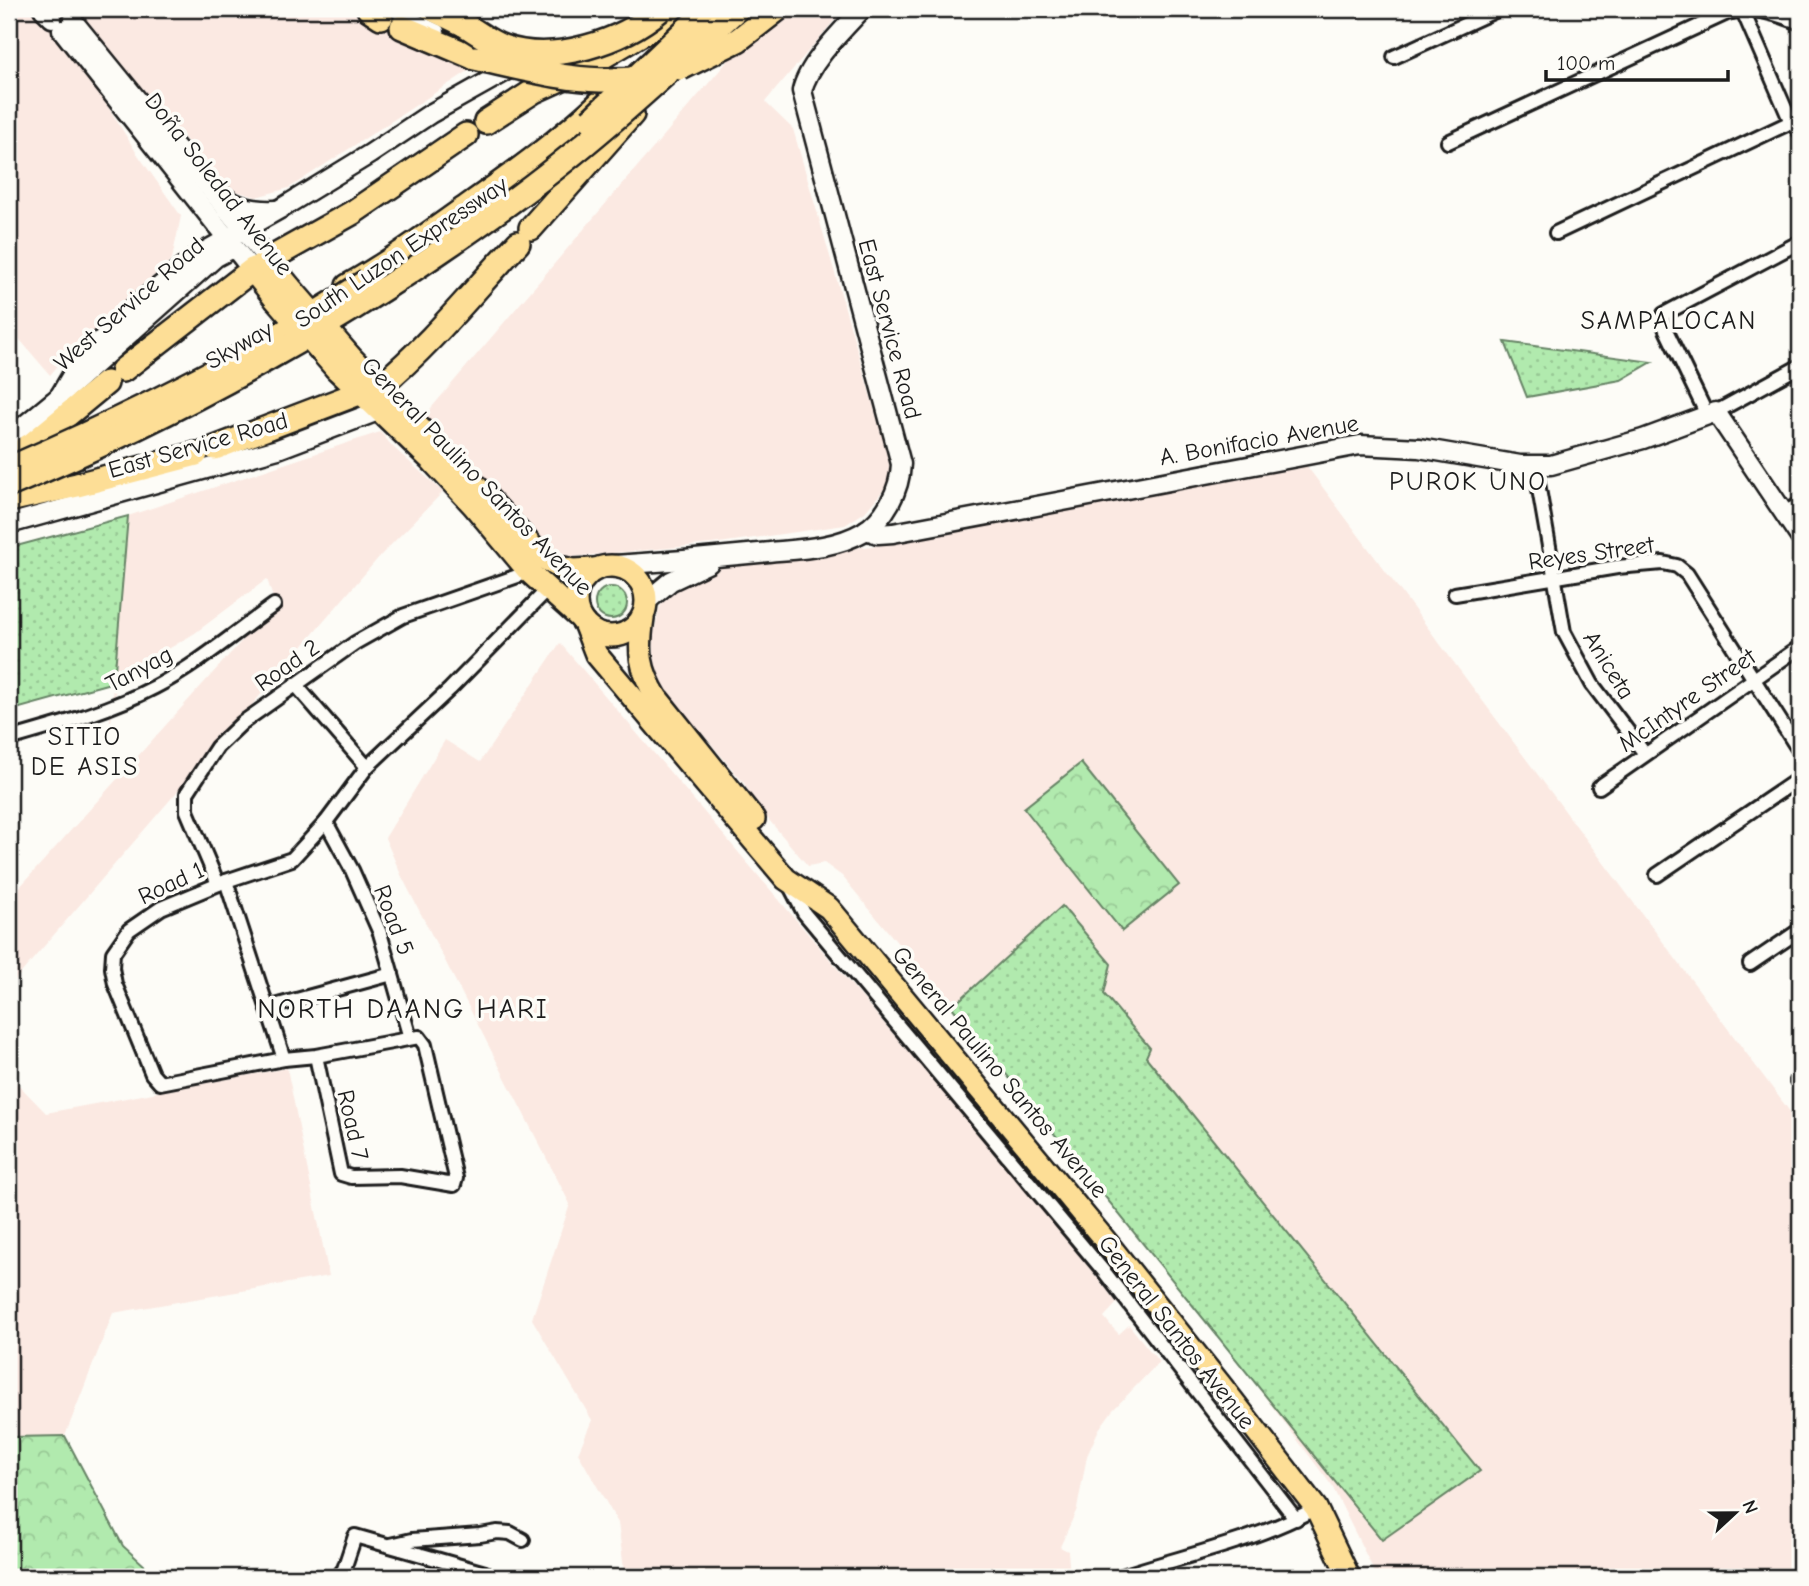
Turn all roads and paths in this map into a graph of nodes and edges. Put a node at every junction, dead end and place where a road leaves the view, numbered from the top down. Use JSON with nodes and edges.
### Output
{"nodes":[{"id":1,"x":432,"y":9,"type":"edge"},
{"id":2,"x":650,"y":9,"type":"edge"},
{"id":3,"x":661,"y":9,"type":"edge"},
{"id":4,"x":684,"y":9,"type":"edge"},
{"id":5,"x":698,"y":9,"type":"edge"},
{"id":6,"x":708,"y":9,"type":"edge"},
{"id":7,"x":737,"y":9,"type":"edge"},
{"id":8,"x":744,"y":9,"type":"edge"},
{"id":9,"x":778,"y":9,"type":"edge"},
{"id":10,"x":862,"y":9,"type":"edge"},
{"id":11,"x":1499,"y":9,"type":"edge"},
{"id":12,"x":1742,"y":9,"type":"edge"},
{"id":13,"x":391,"y":14,"type":"edge"},
{"id":14,"x":59,"y":16,"type":"edge"},
{"id":15,"x":1800,"y":23,"type":"edge"},
{"id":16,"x":1394,"y":57,"type":"dead end"},
{"id":17,"x":525,"y":61,"type":"junction"},
{"id":18,"x":632,"y":114,"type":"junction"},
{"id":19,"x":486,"y":122,"type":"dead end"},
{"id":20,"x":1791,"y":122,"type":"junction"},
{"id":21,"x":1800,"y":132,"type":"edge"},
{"id":22,"x":466,"y":135,"type":"dead end"},
{"id":23,"x":1448,"y":142,"type":"dead end"},
{"id":24,"x":370,"y":154,"type":"junction"},
{"id":25,"x":206,"y":185,"type":"junction"},
{"id":26,"x":280,"y":209,"type":"junction"},
{"id":27,"x":1556,"y":233,"type":"dead end"},
{"id":28,"x":247,"y":235,"type":"junction"},
{"id":29,"x":1800,"y":242,"type":"edge"},
{"id":30,"x":230,"y":244,"type":"junction"},
{"id":31,"x":260,"y":265,"type":"junction"},
{"id":32,"x":343,"y":362,"type":"joint"},
{"id":33,"x":1800,"y":366,"type":"edge"},
{"id":34,"x":370,"y":389,"type":"junction"},
{"id":35,"x":388,"y":407,"type":"junction"},
{"id":36,"x":1712,"y":414,"type":"junction"},
{"id":37,"x":9,"y":438,"type":"edge"},
{"id":38,"x":9,"y":459,"type":"edge"},
{"id":39,"x":1535,"y":466,"type":"junction"},
{"id":40,"x":9,"y":469,"type":"edge"},
{"id":41,"x":9,"y":485,"type":"edge"},
{"id":42,"x":9,"y":499,"type":"edge"},
{"id":43,"x":1800,"y":504,"type":"edge"},
{"id":44,"x":1784,"y":513,"type":"junction"},
{"id":45,"x":9,"y":524,"type":"edge"},
{"id":46,"x":866,"y":530,"type":"junction"},
{"id":47,"x":1800,"y":537,"type":"edge"},
{"id":48,"x":725,"y":556,"type":"junction"},
{"id":49,"x":604,"y":567,"type":"junction"},
{"id":50,"x":529,"y":572,"type":"junction"},
{"id":51,"x":1554,"y":578,"type":"junction"},
{"id":52,"x":548,"y":589,"type":"junction"},
{"id":53,"x":1455,"y":594,"type":"dead end"},
{"id":54,"x":274,"y":605,"type":"dead end"},
{"id":55,"x":645,"y":610,"type":"junction"},
{"id":56,"x":582,"y":621,"type":"junction"},
{"id":57,"x":1800,"y":648,"type":"edge"},
{"id":58,"x":1753,"y":680,"type":"junction"},
{"id":59,"x":295,"y":684,"type":"junction"},
{"id":60,"x":9,"y":740,"type":"edge"},
{"id":61,"x":1800,"y":752,"type":"edge"},
{"id":62,"x":1644,"y":754,"type":"junction"},
{"id":63,"x":366,"y":767,"type":"junction"},
{"id":64,"x":1800,"y":778,"type":"edge"},
{"id":65,"x":1598,"y":787,"type":"dead end"},
{"id":66,"x":326,"y":822,"type":"junction"},
{"id":67,"x":1657,"y":875,"type":"dead end"},
{"id":68,"x":786,"y":879,"type":"junction"},
{"id":69,"x":222,"y":883,"type":"junction"},
{"id":70,"x":1800,"y":930,"type":"edge"},
{"id":71,"x":1750,"y":964,"type":"dead end"},
{"id":72,"x":392,"y":974,"type":"junction"},
{"id":73,"x":267,"y":1008,"type":"junction"},
{"id":74,"x":416,"y":1039,"type":"junction"},
{"id":75,"x":316,"y":1056,"type":"junction"},
{"id":76,"x":284,"y":1059,"type":"junction"},
{"id":77,"x":454,"y":1185,"type":"joint"},
{"id":78,"x":1220,"y":1384,"type":"junction"},
{"id":79,"x":1203,"y":1398,"type":"junction"},
{"id":80,"x":1316,"y":1508,"type":"junction"},
{"id":81,"x":1296,"y":1519,"type":"junction"},
{"id":82,"x":523,"y":1540,"type":"dead end"},
{"id":83,"x":386,"y":1546,"type":"junction"},
{"id":84,"x":485,"y":1573,"type":"dead end"},
{"id":85,"x":345,"y":1574,"type":"edge"},
{"id":86,"x":1119,"y":1577,"type":"edge"},
{"id":87,"x":1349,"y":1577,"type":"edge"},
{"id":88,"x":1363,"y":1577,"type":"edge"}],
"edges":[{"from":1,"to":3,"type":"highway","bridge":true},
{"from":2,"to":17,"type":"main road","name":"West Service Road"},
{"from":4,"to":19,"type":"highway"},
{"from":5,"to":38,"type":"highway","name":"South Luzon Expressway"},
{"from":6,"to":40,"type":"highway","name":"Skyway","bridge":true},
{"from":7,"to":41,"type":"highway","name":"Skyway","bridge":true},
{"from":8,"to":18,"type":"highway","name":"South Luzon Expressway"},
{"from":9,"to":13,"type":"highway","bridge":true},
{"from":10,"to":46,"type":"main road","name":"East Service Road"},
{"from":11,"to":16,"type":"street"},
{"from":12,"to":15,"type":"street"},
{"from":12,"to":20,"type":"street"},
{"from":12,"to":23,"type":"street"},
{"from":13,"to":17,"type":"street"},
{"from":13,"to":17,"type":"street"},
{"from":14,"to":25,"type":"main road","name":"Doña Soledad Avenue"},
{"from":14,"to":30,"type":"main road","name":"Doña Soledad Avenue"},
{"from":17,"to":24,"type":"main road","name":"West Service Road"},
{"from":18,"to":34,"type":"highway"},
{"from":18,"to":42,"type":"highway","name":"South Luzon Expressway"},
{"from":20,"to":21,"type":"street"},
{"from":20,"to":27,"type":"street"},
{"from":22,"to":31,"type":"highway"},
{"from":24,"to":26,"type":"main road","name":"West Service Road"},
{"from":24,"to":28,"type":"main road","name":"West Service Road"},
{"from":25,"to":26,"type":"main road"},
{"from":25,"to":28,"type":"main road","name":"Doña Soledad Avenue"},
{"from":26,"to":28,"type":"main road","name":"West Service Road"},
{"from":28,"to":30,"type":"main road","name":"West Service Road"},
{"from":28,"to":31,"type":"main road","name":"Doña Soledad Avenue"},
{"from":29,"to":36,"type":"street"},
{"from":30,"to":31,"type":"main road","name":"Doña Soledad Avenue"},
{"from":30,"to":37,"type":"main road","name":"West Service Road"},
{"from":31,"to":32,"type":"main road","name":"Doña Soledad Avenue","bridge":true},
{"from":31,"to":38,"type":"highway"},
{"from":32,"to":34,"type":"main road","name":"General Paulino Santos Avenue"},
{"from":33,"to":36,"type":"street"},
{"from":34,"to":35,"type":"main road","name":"General Paulino Santos Avenue"},
{"from":34,"to":42,"type":"highway"},
{"from":35,"to":45,"type":"main road","name":"East Service Road"},
{"from":35,"to":49,"type":"main road","name":"General Paulino Santos Avenue"},
{"from":35,"to":50,"type":"main road","name":"General Paulino Santos Avenue"},
{"from":36,"to":39,"type":"main road","name":"A. Bonifacio Avenue"},
{"from":36,"to":44,"type":"main road"},
{"from":39,"to":46,"type":"main road","name":"A. Bonifacio Avenue"},
{"from":39,"to":51,"type":"street","name":"Aniceta"},
{"from":43,"to":44,"type":"street"},
{"from":44,"to":47,"type":"main road"},
{"from":46,"to":48,"type":"main road","name":"East Service Road"},
{"from":48,"to":49,"type":"main road","name":"East Service Road"},
{"from":48,"to":55,"type":"main road","name":"East Service Road"},
{"from":49,"to":55,"type":"main road"},
{"from":49,"to":56,"type":"main road"},
{"from":50,"to":52,"type":"main road","name":"General Paulino Santos Avenue"},
{"from":50,"to":59,"type":"street","name":"Road 2"},
{"from":51,"to":53,"type":"street","name":"Reyes Street"},
{"from":51,"to":58,"type":"street","name":"Reyes Street"},
{"from":51,"to":62,"type":"street","name":"Aniceta"},
{"from":52,"to":56,"type":"main road","name":"General Paulino Santos Avenue"},
{"from":52,"to":63,"type":"street","name":"Road 1"},
{"from":54,"to":60,"type":"street","name":"Tanyag"},
{"from":55,"to":56,"type":"main road"},
{"from":55,"to":88,"type":"main road","name":"General Paulino Santos Avenue"},
{"from":56,"to":68,"type":"main road","name":"General Paulino Santos Avenue"},
{"from":57,"to":58,"type":"street","name":"McIntyre Street"},
{"from":58,"to":61,"type":"street","name":"Reyes Street"},
{"from":58,"to":62,"type":"street","name":"McIntyre Street"},
{"from":59,"to":63,"type":"street"},
{"from":59,"to":69,"type":"street","name":"Road 2"},
{"from":62,"to":65,"type":"street","name":"McIntyre Street"},
{"from":63,"to":66,"type":"street","name":"Road 1"},
{"from":64,"to":67,"type":"street"},
{"from":66,"to":69,"type":"street","name":"Road 1"},
{"from":66,"to":72,"type":"street","name":"Road 5"},
{"from":68,"to":78,"type":"main road","name":"General Paulino Santos Avenue"},
{"from":68,"to":79,"type":"street","name":"General Santos Avenue"},
{"from":69,"to":73,"type":"street","name":"Road 2"},
{"from":69,"to":76,"type":"street","name":"Road 1"},
{"from":70,"to":71,"type":"street"},
{"from":72,"to":73,"type":"street"},
{"from":72,"to":74,"type":"street","name":"Road 5"},
{"from":73,"to":76,"type":"street","name":"Road 2"},
{"from":74,"to":75,"type":"street","name":"Road 1"},
{"from":74,"to":77,"type":"street","name":"Road 5"},
{"from":75,"to":76,"type":"street","name":"Road 1"},
{"from":75,"to":77,"type":"street","name":"Road 7"},
{"from":78,"to":79,"type":"street"},
{"from":78,"to":80,"type":"main road","name":"General Paulino Santos Avenue"},
{"from":79,"to":81,"type":"street","name":"General Santos Avenue"},
{"from":80,"to":81,"type":"street"},
{"from":80,"to":87,"type":"main road","name":"General Paulino Santos Avenue"},
{"from":81,"to":86,"type":"street"},
{"from":82,"to":83,"type":"street"},
{"from":83,"to":84,"type":"street"},
{"from":83,"to":85,"type":"street"}]}
